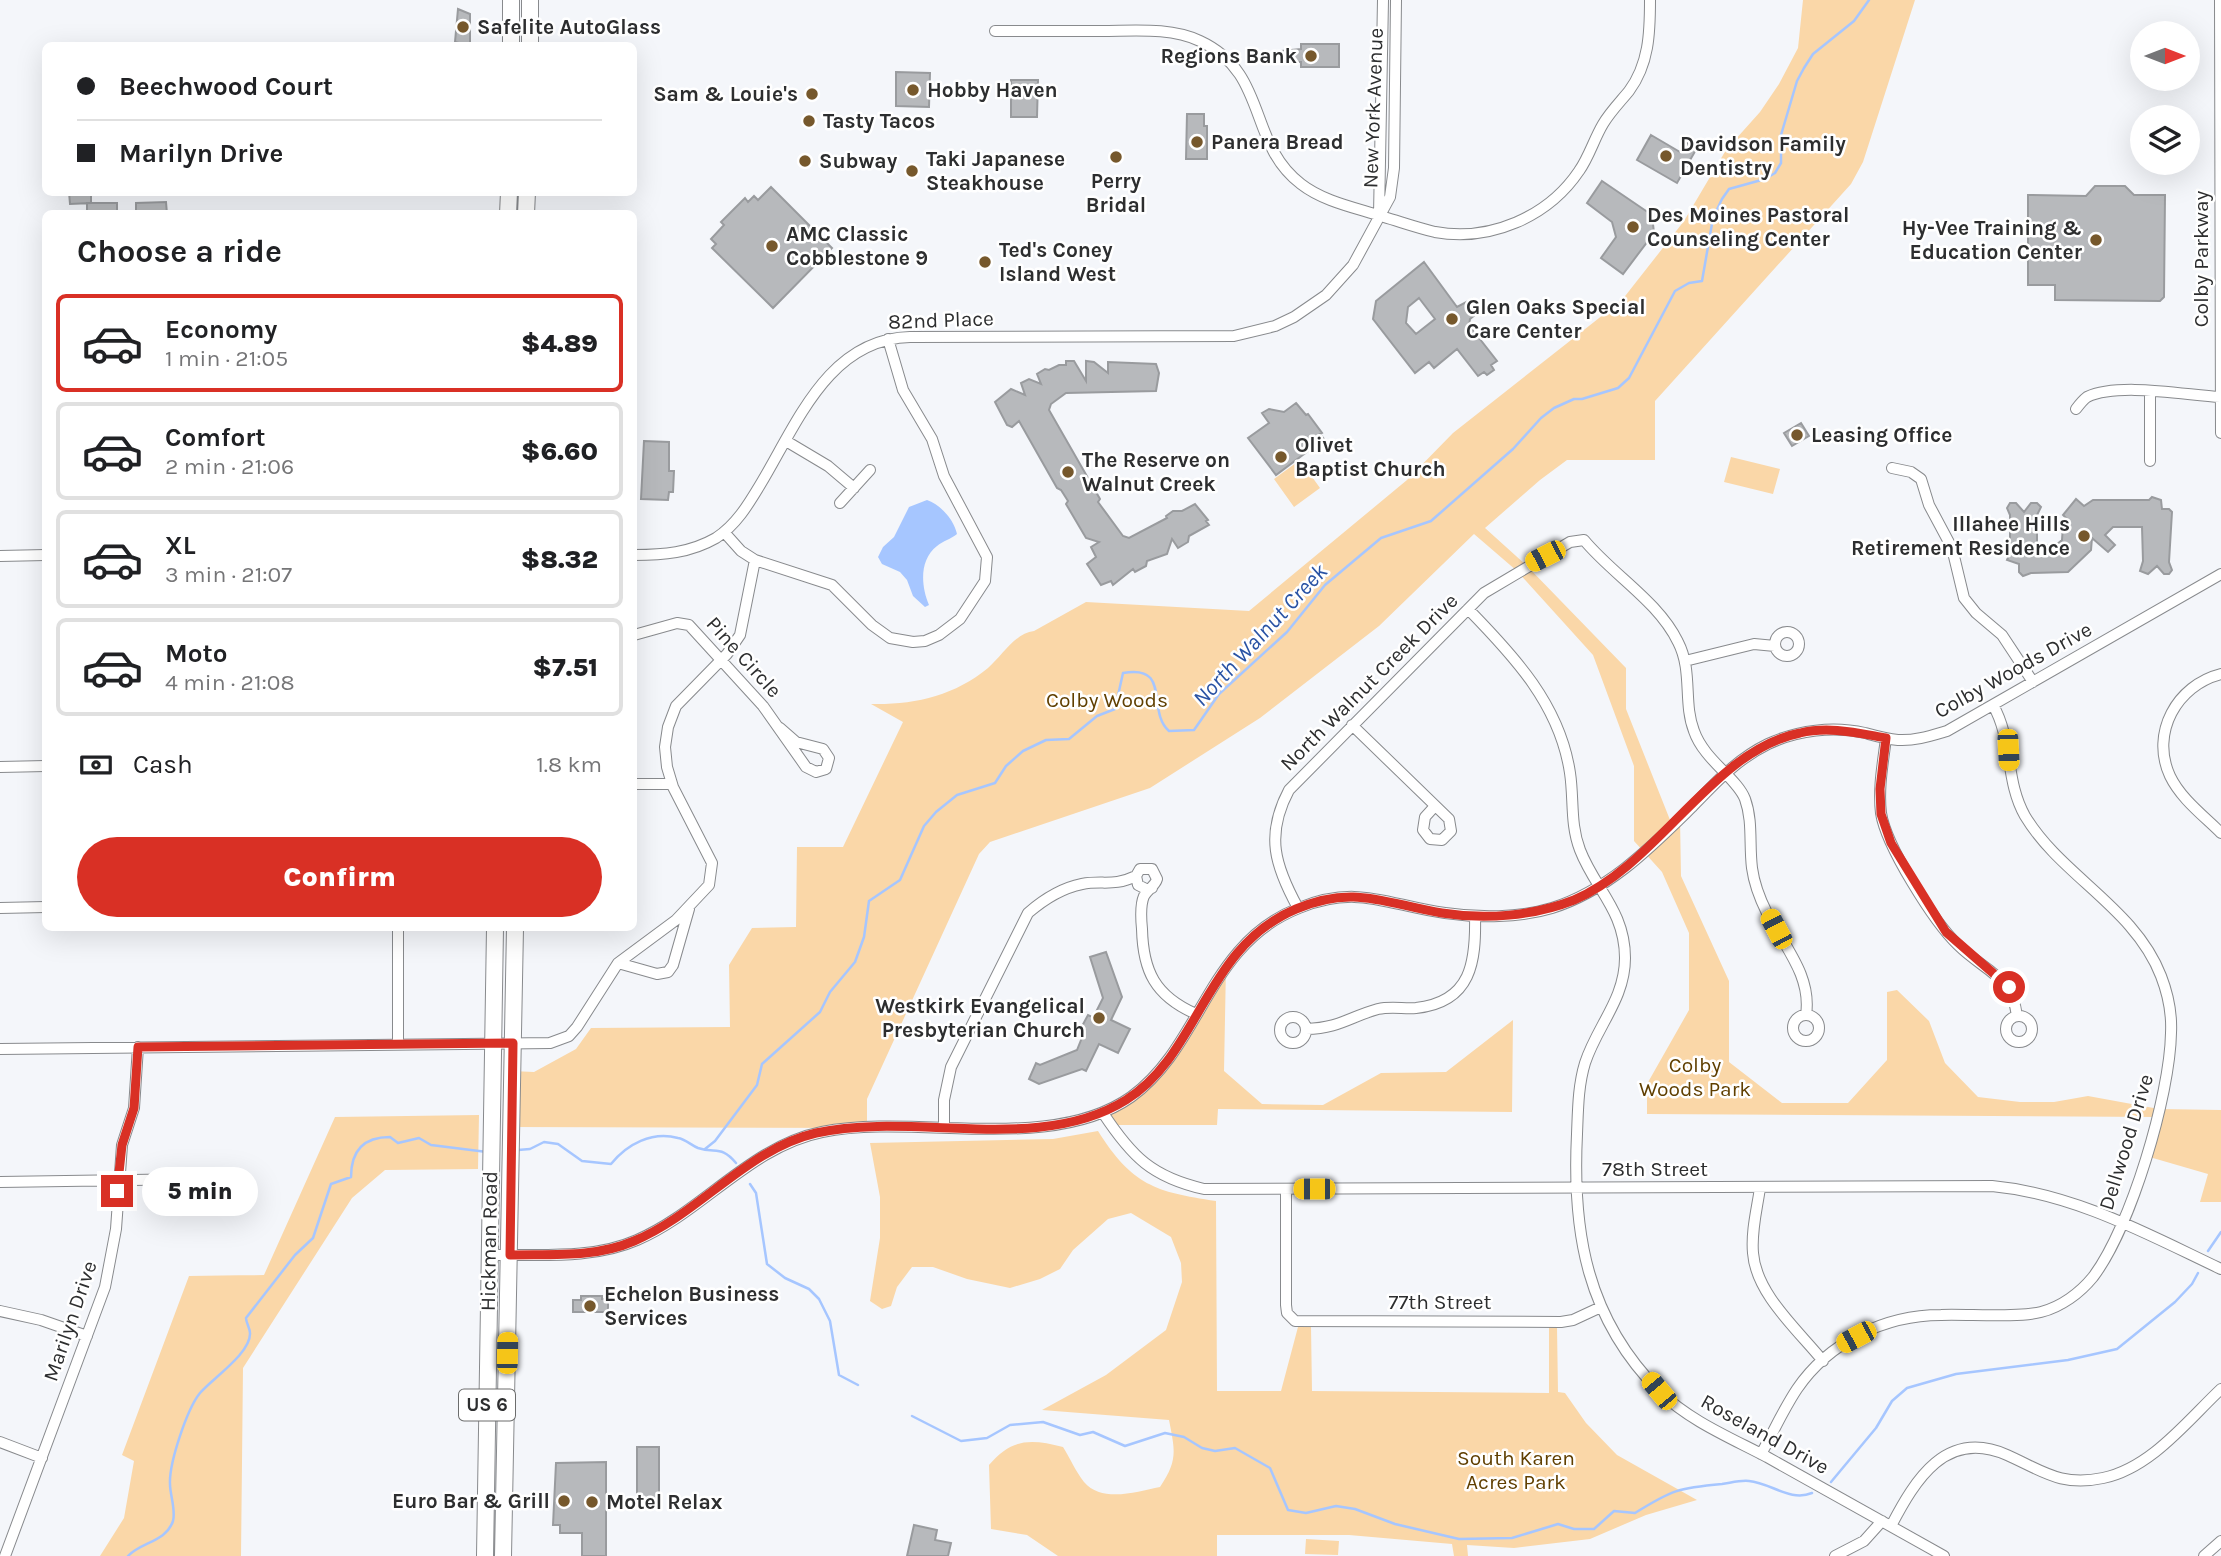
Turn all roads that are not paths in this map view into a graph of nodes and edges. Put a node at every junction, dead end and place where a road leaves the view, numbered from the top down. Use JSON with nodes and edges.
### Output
{"nodes":[{"id":1,"x":511,"y":0,"type":"edge"},
{"id":2,"x":530,"y":0,"type":"edge"},
{"id":3,"x":1383,"y":0,"type":"edge"},
{"id":4,"x":1395,"y":0,"type":"edge"},
{"id":5,"x":1650,"y":0,"type":"edge"},
{"id":6,"x":2220,"y":0,"type":"edge"},
{"id":7,"x":995,"y":31,"type":"dead end"},
{"id":8,"x":510,"y":42,"type":"edge"},
{"id":9,"x":530,"y":42,"type":"edge"},
{"id":10,"x":1379,"y":215,"type":"junction"},
{"id":11,"x":1213,"y":338,"type":"joint"},
{"id":12,"x":888,"y":339,"type":"junction"},
{"id":13,"x":2150,"y":392,"type":"junction"},
{"id":14,"x":2220,"y":397,"type":"edge"},
{"id":15,"x":2076,"y":409,"type":"dead end"},
{"id":16,"x":2221,"y":433,"type":"edge"},
{"id":17,"x":786,"y":442,"type":"junction"},
{"id":18,"x":2150,"y":461,"type":"dead end"},
{"id":19,"x":1892,"y":468,"type":"dead end"},
{"id":20,"x":870,"y":470,"type":"dead end"},
{"id":21,"x":854,"y":488,"type":"junction"},
{"id":22,"x":840,"y":503,"type":"dead end"},
{"id":23,"x":724,"y":532,"type":"junction"},
{"id":24,"x":42,"y":555,"type":"edge"},
{"id":25,"x":637,"y":555,"type":"edge"},
{"id":26,"x":0,"y":556,"type":"edge"},
{"id":27,"x":755,"y":559,"type":"junction"},
{"id":28,"x":2221,"y":574,"type":"edge"},
{"id":29,"x":1468,"y":609,"type":"junction"},
{"id":30,"x":637,"y":634,"type":"edge"},
{"id":31,"x":1775,"y":646,"type":"dead end"},
{"id":32,"x":720,"y":661,"type":"junction"},
{"id":33,"x":1685,"y":661,"type":"junction"},
{"id":34,"x":2221,"y":674,"type":"edge"},
{"id":35,"x":2034,"y":682,"type":"junction"},
{"id":36,"x":1993,"y":705,"type":"junction"},
{"id":37,"x":1352,"y":726,"type":"junction"},
{"id":38,"x":780,"y":728,"type":"junction"},
{"id":39,"x":1886,"y":738,"type":"junction"},
{"id":40,"x":42,"y":766,"type":"edge"},
{"id":41,"x":0,"y":767,"type":"edge"},
{"id":42,"x":1724,"y":774,"type":"junction"},
{"id":43,"x":637,"y":784,"type":"edge"},
{"id":44,"x":672,"y":784,"type":"junction"},
{"id":45,"x":1435,"y":806,"type":"dead end"},
{"id":46,"x":2221,"y":833,"type":"edge"},
{"id":47,"x":1136,"y":876,"type":"junction"},
{"id":48,"x":1601,"y":887,"type":"junction"},
{"id":49,"x":1152,"y":888,"type":"junction"},
{"id":50,"x":690,"y":906,"type":"junction"},
{"id":51,"x":42,"y":907,"type":"edge"},
{"id":52,"x":0,"y":908,"type":"edge"},
{"id":53,"x":1298,"y":908,"type":"junction"},
{"id":54,"x":1475,"y":916,"type":"junction"},
{"id":55,"x":398,"y":931,"type":"edge"},
{"id":56,"x":495,"y":931,"type":"edge"},
{"id":57,"x":515,"y":931,"type":"edge"},
{"id":58,"x":618,"y":963,"type":"junction"},
{"id":59,"x":1196,"y":1014,"type":"junction"},
{"id":60,"x":1807,"y":1016,"type":"dead end"},
{"id":61,"x":2017,"y":1016,"type":"dead end"},
{"id":62,"x":1306,"y":1030,"type":"dead end"},
{"id":63,"x":493,"y":1043,"type":"junction"},
{"id":64,"x":513,"y":1043,"type":"junction"},
{"id":65,"x":398,"y":1044,"type":"junction"},
{"id":66,"x":138,"y":1047,"type":"junction"},
{"id":67,"x":0,"y":1049,"type":"edge"},
{"id":68,"x":1103,"y":1113,"type":"junction"},
{"id":69,"x":944,"y":1128,"type":"junction"},
{"id":70,"x":118,"y":1181,"type":"junction"},
{"id":71,"x":0,"y":1182,"type":"edge"},
{"id":72,"x":217,"y":1184,"type":"dead end"},
{"id":73,"x":1760,"y":1188,"type":"junction"},
{"id":74,"x":1286,"y":1189,"type":"junction"},
{"id":75,"x":1576,"y":1189,"type":"junction"},
{"id":76,"x":2122,"y":1223,"type":"junction"},
{"id":77,"x":489,"y":1255,"type":"junction"},
{"id":78,"x":510,"y":1255,"type":"junction"},
{"id":79,"x":2221,"y":1269,"type":"edge"},
{"id":80,"x":1601,"y":1307,"type":"junction"},
{"id":81,"x":0,"y":1311,"type":"edge"},
{"id":82,"x":87,"y":1336,"type":"junction"},
{"id":83,"x":1823,"y":1360,"type":"junction"},
{"id":84,"x":2221,"y":1389,"type":"edge"},
{"id":85,"x":0,"y":1442,"type":"edge"},
{"id":86,"x":1761,"y":1454,"type":"junction"},
{"id":87,"x":42,"y":1458,"type":"junction"},
{"id":88,"x":1886,"y":1524,"type":"junction"},
{"id":89,"x":2221,"y":1541,"type":"edge"},
{"id":90,"x":5,"y":1556,"type":"edge"},
{"id":91,"x":485,"y":1556,"type":"edge"},
{"id":92,"x":503,"y":1556,"type":"edge"},
{"id":93,"x":1835,"y":1556,"type":"edge"},
{"id":94,"x":1944,"y":1556,"type":"edge"},
{"id":95,"x":2204,"y":1556,"type":"edge"}],
"edges":[{"from":1,"to":8,"type":"main road"},
{"from":2,"to":9,"type":"main road"},
{"from":3,"to":10,"type":"street","name":"New York Avenue"},
{"from":4,"to":10,"type":"street","name":"New York Avenue"},
{"from":5,"to":10,"type":"street"},
{"from":6,"to":14,"type":"street","name":"Colby Parkway"},
{"from":7,"to":10,"type":"street"},
{"from":10,"to":11,"type":"street","name":"New York Avenue"},
{"from":11,"to":12,"type":"street","name":"82nd Place"},
{"from":12,"to":17,"type":"street","name":"82nd Place"},
{"from":12,"to":27,"type":"street"},
{"from":13,"to":14,"type":"street"},
{"from":13,"to":15,"type":"street"},
{"from":13,"to":18,"type":"street"},
{"from":14,"to":16,"type":"street","name":"Colby Parkway"},
{"from":17,"to":21,"type":"street"},
{"from":17,"to":23,"type":"street","name":"82nd Place"},
{"from":19,"to":35,"type":"street"},
{"from":20,"to":21,"type":"street"},
{"from":21,"to":22,"type":"street"},
{"from":23,"to":25,"type":"street"},
{"from":23,"to":27,"type":"street"},
{"from":24,"to":26,"type":"street"},
{"from":27,"to":32,"type":"street"},
{"from":28,"to":35,"type":"street","name":"Colby Woods Drive"},
{"from":29,"to":33,"type":"street","name":"North Walnut Creek Drive"},
{"from":29,"to":37,"type":"street","name":"North Walnut Creek Drive"},
{"from":29,"to":48,"type":"street","name":"Roseland Drive"},
{"from":30,"to":32,"type":"street","name":"Pine Circle"},
{"from":31,"to":33,"type":"street"},
{"from":32,"to":38,"type":"street","name":"Pine Circle"},
{"from":32,"to":44,"type":"street"},
{"from":33,"to":42,"type":"street"},
{"from":34,"to":46,"type":"street"},
{"from":35,"to":36,"type":"street","name":"Colby Woods Drive"},
{"from":36,"to":39,"type":"street","name":"Colby Woods Drive"},
{"from":36,"to":76,"type":"street","name":"Dellwood Drive"},
{"from":37,"to":45,"type":"street"},
{"from":37,"to":53,"type":"street","name":"North Walnut Creek Drive"},
{"from":38,"to":38,"type":"street","name":"Pine Circle"},
{"from":39,"to":42,"type":"street","name":"Colby Woods Drive"},
{"from":39,"to":61,"type":"street"},
{"from":40,"to":41,"type":"street"},
{"from":42,"to":48,"type":"street","name":"Colby Woods Drive"},
{"from":42,"to":60,"type":"street"},
{"from":43,"to":44,"type":"street"},
{"from":44,"to":50,"type":"street"},
{"from":47,"to":49,"type":"street"},
{"from":47,"to":49,"type":"street"},
{"from":47,"to":69,"type":"street"},
{"from":48,"to":54,"type":"street","name":"Colby Woods Drive"},
{"from":48,"to":75,"type":"street","name":"Roseland Drive"},
{"from":49,"to":59,"type":"street"},
{"from":50,"to":58,"type":"street"},
{"from":50,"to":58,"type":"street"},
{"from":51,"to":52,"type":"street"},
{"from":53,"to":54,"type":"street","name":"Colby Woods Drive"},
{"from":53,"to":59,"type":"street","name":"Colby Woods Drive"},
{"from":54,"to":62,"type":"street"},
{"from":55,"to":65,"type":"street"},
{"from":56,"to":63,"type":"main road","name":"Hickman Road","number":"US 6"},
{"from":57,"to":64,"type":"main road","name":"Hickman Road","number":"US 6"},
{"from":58,"to":64,"type":"street"},
{"from":59,"to":68,"type":"street","name":"Colby Woods Drive"},
{"from":63,"to":64,"type":"street"},
{"from":63,"to":65,"type":"street"},
{"from":63,"to":77,"type":"main road","name":"Hickman Road","number":"US 6"},
{"from":64,"to":78,"type":"main road","name":"Hickman Road","number":"US 6"},
{"from":65,"to":66,"type":"street"},
{"from":66,"to":67,"type":"street"},
{"from":66,"to":70,"type":"street","name":"Marilyn Drive"},
{"from":68,"to":69,"type":"street","name":"Colby Woods Drive"},
{"from":68,"to":74,"type":"street","name":"78th Street"},
{"from":69,"to":78,"type":"street","name":"Colby Woods Drive"},
{"from":70,"to":71,"type":"street"},
{"from":70,"to":72,"type":"street"},
{"from":70,"to":82,"type":"street","name":"Marilyn Drive"},
{"from":73,"to":75,"type":"street","name":"78th Street"},
{"from":73,"to":76,"type":"street","name":"78th Street"},
{"from":73,"to":83,"type":"street"},
{"from":74,"to":75,"type":"street","name":"78th Street"},
{"from":74,"to":80,"type":"street","name":"77th Street"},
{"from":75,"to":80,"type":"street","name":"Roseland Drive"},
{"from":76,"to":79,"type":"street","name":"78th Street"},
{"from":76,"to":83,"type":"street","name":"Dellwood Drive"},
{"from":77,"to":78,"type":"street","name":"Colby Woods Drive"},
{"from":77,"to":91,"type":"main road","name":"Hickman Road","number":"US 6"},
{"from":78,"to":92,"type":"main road","name":"Hickman Road","number":"US 6"},
{"from":80,"to":86,"type":"street","name":"Roseland Drive"},
{"from":81,"to":82,"type":"street"},
{"from":82,"to":87,"type":"street","name":"Marilyn Drive"},
{"from":83,"to":86,"type":"street","name":"Dellwood Drive"},
{"from":84,"to":88,"type":"street"},
{"from":85,"to":87,"type":"street"},
{"from":86,"to":88,"type":"street","name":"Roseland Drive"},
{"from":87,"to":90,"type":"street","name":"Marilyn Drive"},
{"from":88,"to":93,"type":"street"},
{"from":88,"to":94,"type":"street","name":"Roseland Drive"},
{"from":89,"to":95,"type":"street"}]}
